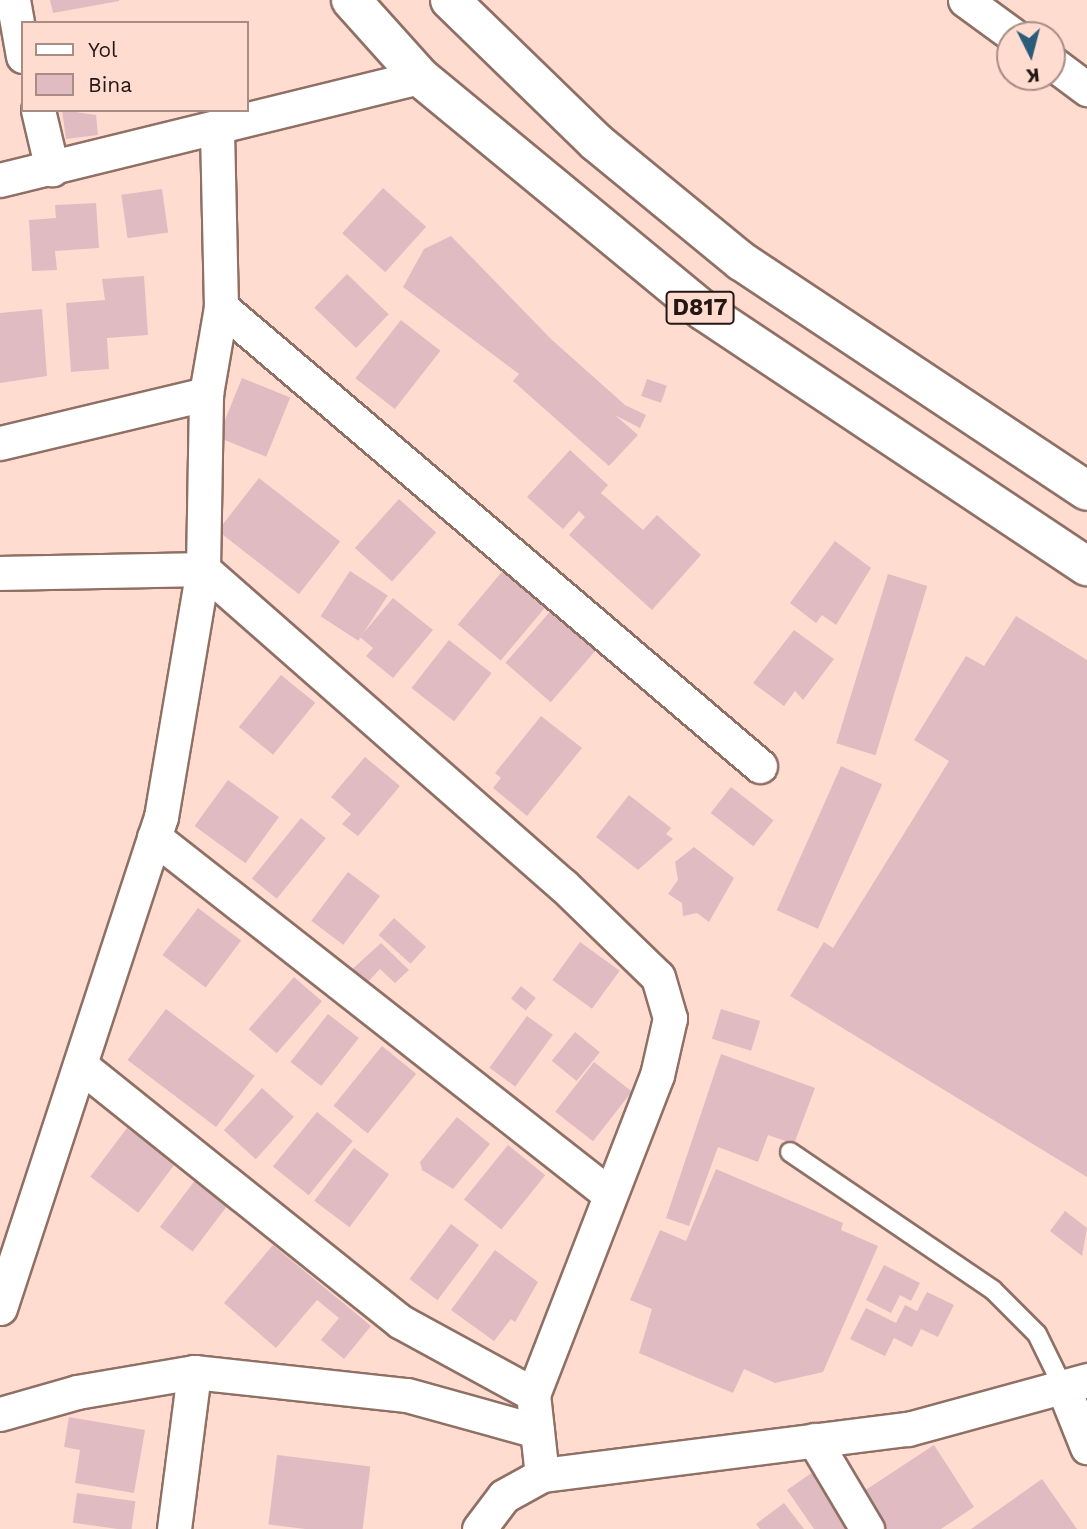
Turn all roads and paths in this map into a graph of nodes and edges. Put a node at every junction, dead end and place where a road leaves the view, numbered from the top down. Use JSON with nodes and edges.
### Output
{"nodes":[{"id":1,"x":13,"y":0,"type":"edge"},
{"id":2,"x":351,"y":0,"type":"edge"},
{"id":3,"x":450,"y":0,"type":"edge"},
{"id":4,"x":965,"y":0,"type":"edge"},
{"id":5,"x":996,"y":23,"type":"edge"},
{"id":6,"x":21,"y":45,"type":"edge"},
{"id":7,"x":1066,"y":73,"type":"edge"},
{"id":8,"x":420,"y":77,"type":"junction"},
{"id":9,"x":1087,"y":89,"type":"edge"},
{"id":10,"x":38,"y":112,"type":"edge"},
{"id":11,"x":217,"y":129,"type":"junction"},
{"id":12,"x":52,"y":169,"type":"junction"},
{"id":13,"x":0,"y":180,"type":"edge"},
{"id":14,"x":221,"y":307,"type":"junction"},
{"id":15,"x":206,"y":394,"type":"junction"},
{"id":16,"x":0,"y":443,"type":"edge"},
{"id":17,"x":1087,"y":491,"type":"edge"},
{"id":18,"x":1087,"y":566,"type":"edge"},
{"id":19,"x":203,"y":569,"type":"junction"},
{"id":20,"x":0,"y":573,"type":"edge"},
{"id":21,"x":760,"y":766,"type":"dead end"},
{"id":22,"x":154,"y":837,"type":"junction"},
{"id":23,"x":80,"y":1065,"type":"junction"},
{"id":24,"x":790,"y":1152,"type":"dead end"},
{"id":25,"x":609,"y":1194,"type":"junction"},
{"id":26,"x":0,"y":1308,"type":"edge"},
{"id":27,"x":194,"y":1372,"type":"junction"},
{"id":28,"x":1075,"y":1384,"type":"edge"},
{"id":29,"x":533,"y":1394,"type":"junction"},
{"id":30,"x":0,"y":1414,"type":"edge"},
{"id":31,"x":537,"y":1430,"type":"junction"},
{"id":32,"x":814,"y":1440,"type":"junction"},
{"id":33,"x":1087,"y":1447,"type":"edge"},
{"id":34,"x":542,"y":1475,"type":"junction"},
{"id":35,"x":174,"y":1529,"type":"edge"},
{"id":36,"x":479,"y":1529,"type":"edge"},
{"id":37,"x":867,"y":1529,"type":"edge"}],
"edges":[{"from":1,"to":6,"type":"street"},
{"from":2,"to":8,"type":"highway","number":"D817"},
{"from":3,"to":17,"type":"highway","number":"D817"},
{"from":4,"to":5,"type":"street"},
{"from":7,"to":9,"type":"street"},
{"from":8,"to":11,"type":"street"},
{"from":8,"to":18,"type":"highway","number":"D817"},
{"from":10,"to":12,"type":"street"},
{"from":11,"to":12,"type":"street"},
{"from":11,"to":14,"type":"street"},
{"from":12,"to":13,"type":"street"},
{"from":14,"to":15,"type":"street"},
{"from":14,"to":21,"type":"street"},
{"from":15,"to":16,"type":"street"},
{"from":15,"to":19,"type":"street"},
{"from":19,"to":20,"type":"street"},
{"from":19,"to":22,"type":"street"},
{"from":19,"to":25,"type":"street"},
{"from":22,"to":23,"type":"street"},
{"from":22,"to":25,"type":"street"},
{"from":23,"to":26,"type":"street"},
{"from":23,"to":29,"type":"street"},
{"from":24,"to":28,"type":"lane"},
{"from":25,"to":29,"type":"street"},
{"from":27,"to":30,"type":"street"},
{"from":27,"to":31,"type":"street"},
{"from":27,"to":35,"type":"street"},
{"from":28,"to":32,"type":"street"},
{"from":28,"to":33,"type":"street"},
{"from":29,"to":31,"type":"street"},
{"from":31,"to":34,"type":"street"},
{"from":32,"to":34,"type":"street"},
{"from":32,"to":37,"type":"street"},
{"from":34,"to":36,"type":"street"}]}
